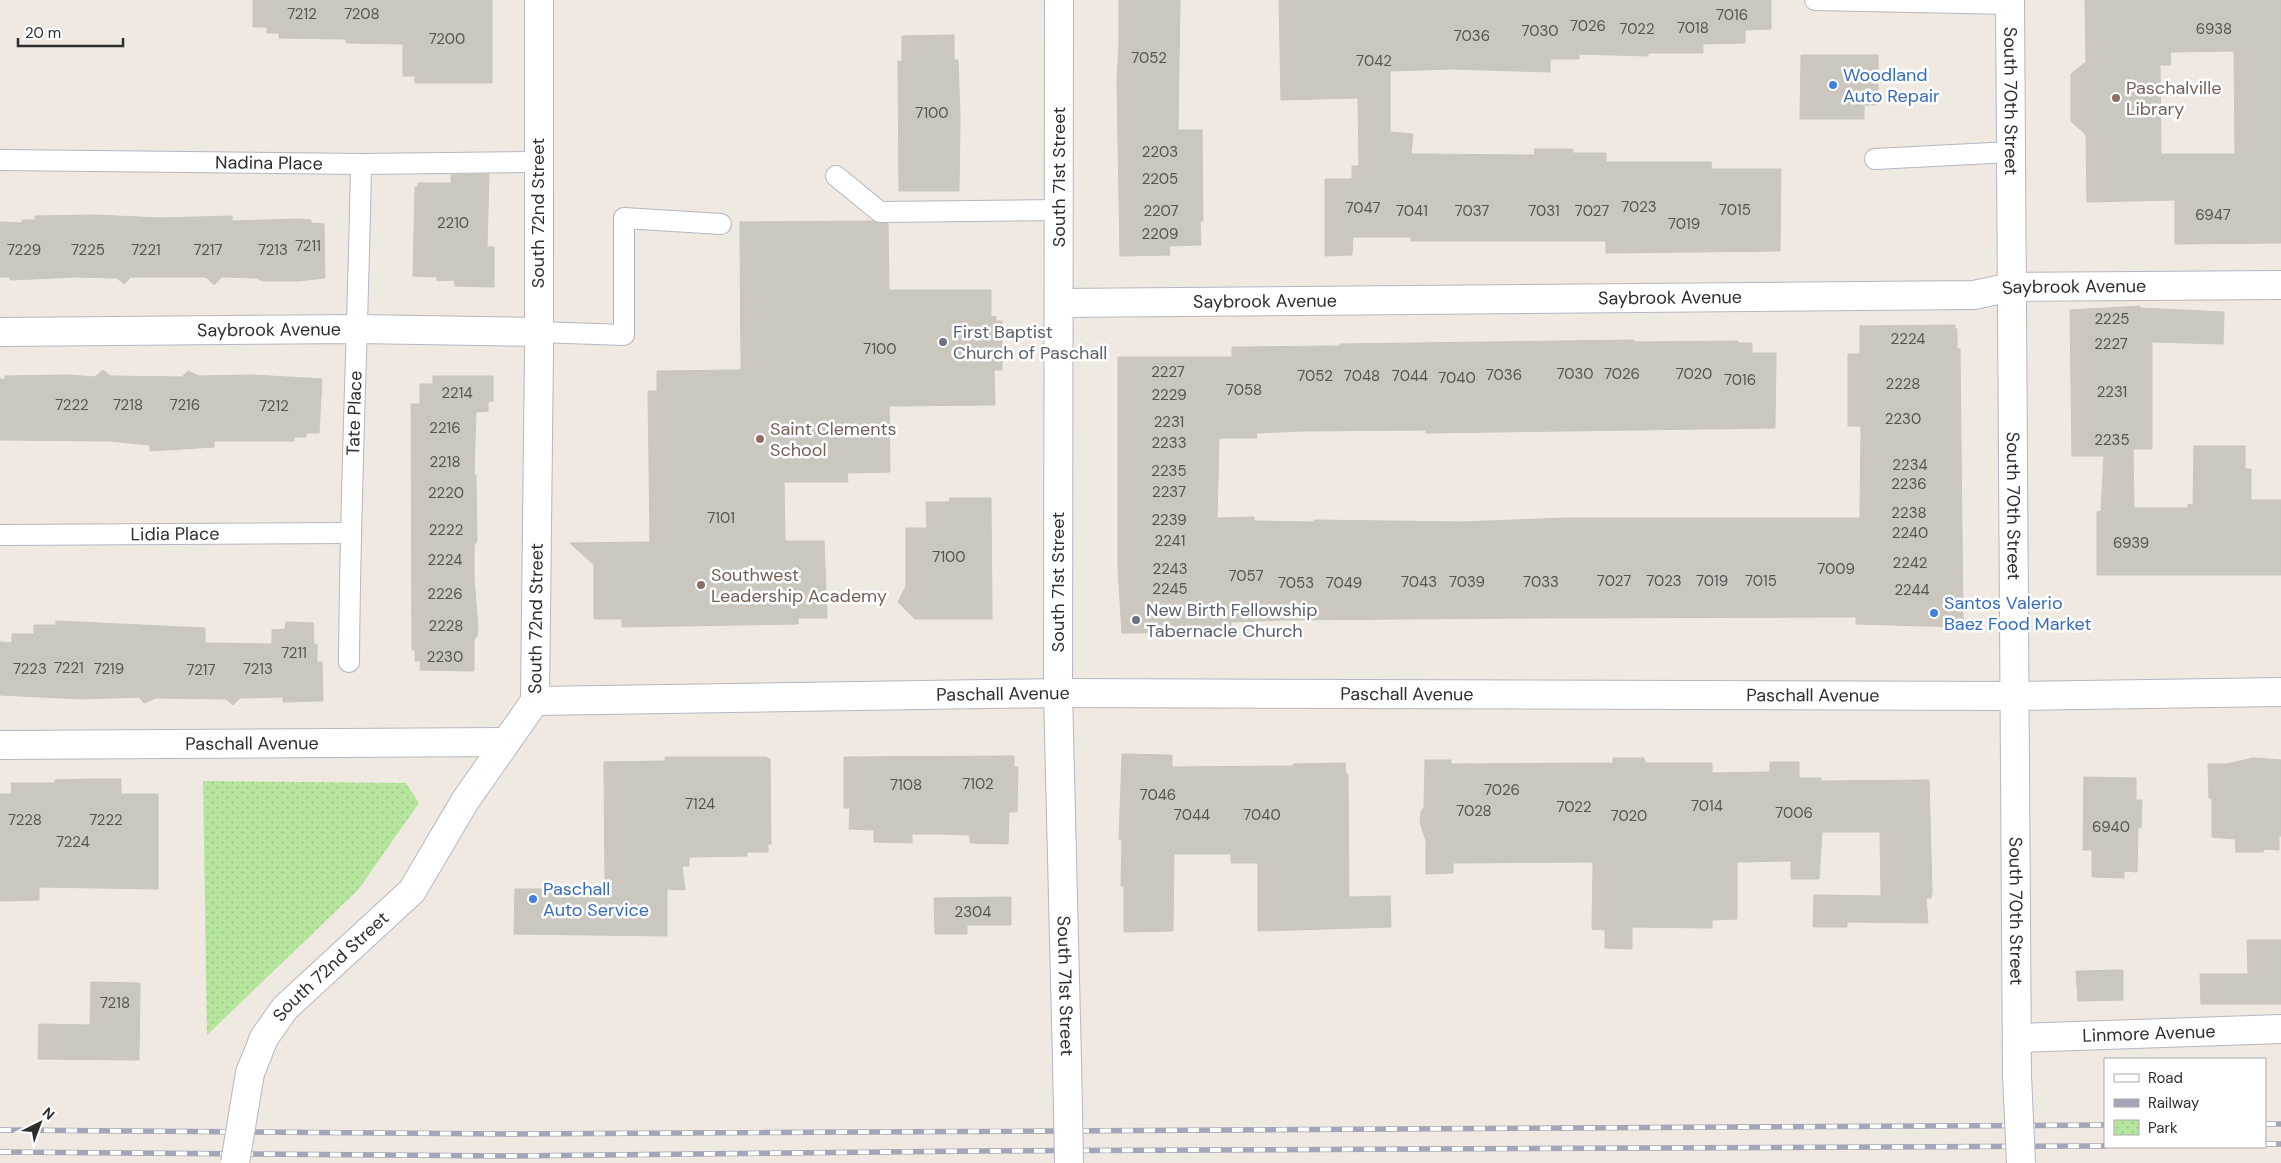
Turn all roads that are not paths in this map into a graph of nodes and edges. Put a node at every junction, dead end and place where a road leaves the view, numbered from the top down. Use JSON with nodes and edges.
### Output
{"nodes":[{"id":1,"x":539,"y":0,"type":"edge"},
{"id":2,"x":1059,"y":0,"type":"edge"},
{"id":3,"x":1815,"y":0,"type":"edge"},
{"id":4,"x":2010,"y":2,"type":"edge"},
{"id":5,"x":2011,"y":152,"type":"junction"},
{"id":6,"x":1875,"y":158,"type":"dead end"},
{"id":7,"x":0,"y":160,"type":"edge"},
{"id":8,"x":539,"y":162,"type":"junction"},
{"id":9,"x":361,"y":164,"type":"junction"},
{"id":10,"x":836,"y":176,"type":"dead end"},
{"id":11,"x":1059,"y":210,"type":"junction"},
{"id":12,"x":721,"y":224,"type":"dead end"},
{"id":13,"x":2281,"y":285,"type":"edge"},
{"id":14,"x":2012,"y":287,"type":"junction"},
{"id":15,"x":1059,"y":303,"type":"junction"},
{"id":16,"x":358,"y":329,"type":"junction"},
{"id":17,"x":0,"y":332,"type":"edge"},
{"id":18,"x":538,"y":332,"type":"junction"},
{"id":19,"x":350,"y":533,"type":"junction"},
{"id":20,"x":0,"y":535,"type":"edge"},
{"id":21,"x":349,"y":662,"type":"dead end"},
{"id":22,"x":2281,"y":692,"type":"edge"},
{"id":23,"x":1058,"y":693,"type":"junction"},
{"id":24,"x":2015,"y":696,"type":"junction"},
{"id":25,"x":535,"y":702,"type":"junction"},
{"id":26,"x":505,"y":742,"type":"junction"},
{"id":27,"x":0,"y":745,"type":"edge"},
{"id":28,"x":2281,"y":1029,"type":"edge"},
{"id":29,"x":2017,"y":1038,"type":"junction"},
{"id":30,"x":235,"y":1163,"type":"edge"},
{"id":31,"x":1069,"y":1163,"type":"edge"},
{"id":32,"x":2021,"y":1163,"type":"edge"}],
"edges":[{"from":1,"to":8,"type":"street","name":"South 72nd Street"},
{"from":2,"to":11,"type":"street","name":"South 71st Street"},
{"from":3,"to":4,"type":"lane"},
{"from":4,"to":5,"type":"street","name":"South 70th Street"},
{"from":5,"to":6,"type":"lane"},
{"from":5,"to":14,"type":"street","name":"South 70th Street"},
{"from":7,"to":9,"type":"lane","name":"Nadina Place"},
{"from":8,"to":9,"type":"lane","name":"Nadina Place"},
{"from":8,"to":18,"type":"street","name":"South 72nd Street"},
{"from":9,"to":16,"type":"lane","name":"Tate Place"},
{"from":10,"to":11,"type":"lane"},
{"from":11,"to":15,"type":"street","name":"South 71st Street"},
{"from":12,"to":18,"type":"lane"},
{"from":13,"to":14,"type":"street","name":"Saybrook Avenue"},
{"from":14,"to":15,"type":"street","name":"Saybrook Avenue"},
{"from":14,"to":24,"type":"street","name":"South 70th Street"},
{"from":15,"to":23,"type":"street","name":"South 71st Street"},
{"from":16,"to":17,"type":"street","name":"Saybrook Avenue"},
{"from":16,"to":18,"type":"street","name":"Saybrook Avenue"},
{"from":16,"to":19,"type":"lane","name":"Tate Place"},
{"from":18,"to":25,"type":"street","name":"South 72nd Street"},
{"from":19,"to":20,"type":"lane","name":"Lidia Place"},
{"from":19,"to":21,"type":"lane","name":"Tate Place"},
{"from":22,"to":24,"type":"street","name":"Paschall Avenue"},
{"from":23,"to":24,"type":"street","name":"Paschall Avenue"},
{"from":23,"to":25,"type":"street","name":"Paschall Avenue"},
{"from":23,"to":31,"type":"street","name":"South 71st Street","bridge":true},
{"from":24,"to":29,"type":"street","name":"South 70th Street"},
{"from":25,"to":26,"type":"street","name":"South 72nd Street"},
{"from":26,"to":27,"type":"street","name":"Paschall Avenue"},
{"from":26,"to":30,"type":"street","name":"South 72nd Street","bridge":true},
{"from":28,"to":29,"type":"street","name":"Linmore Avenue"},
{"from":29,"to":32,"type":"street","name":"South 70th Street","bridge":true}]}
